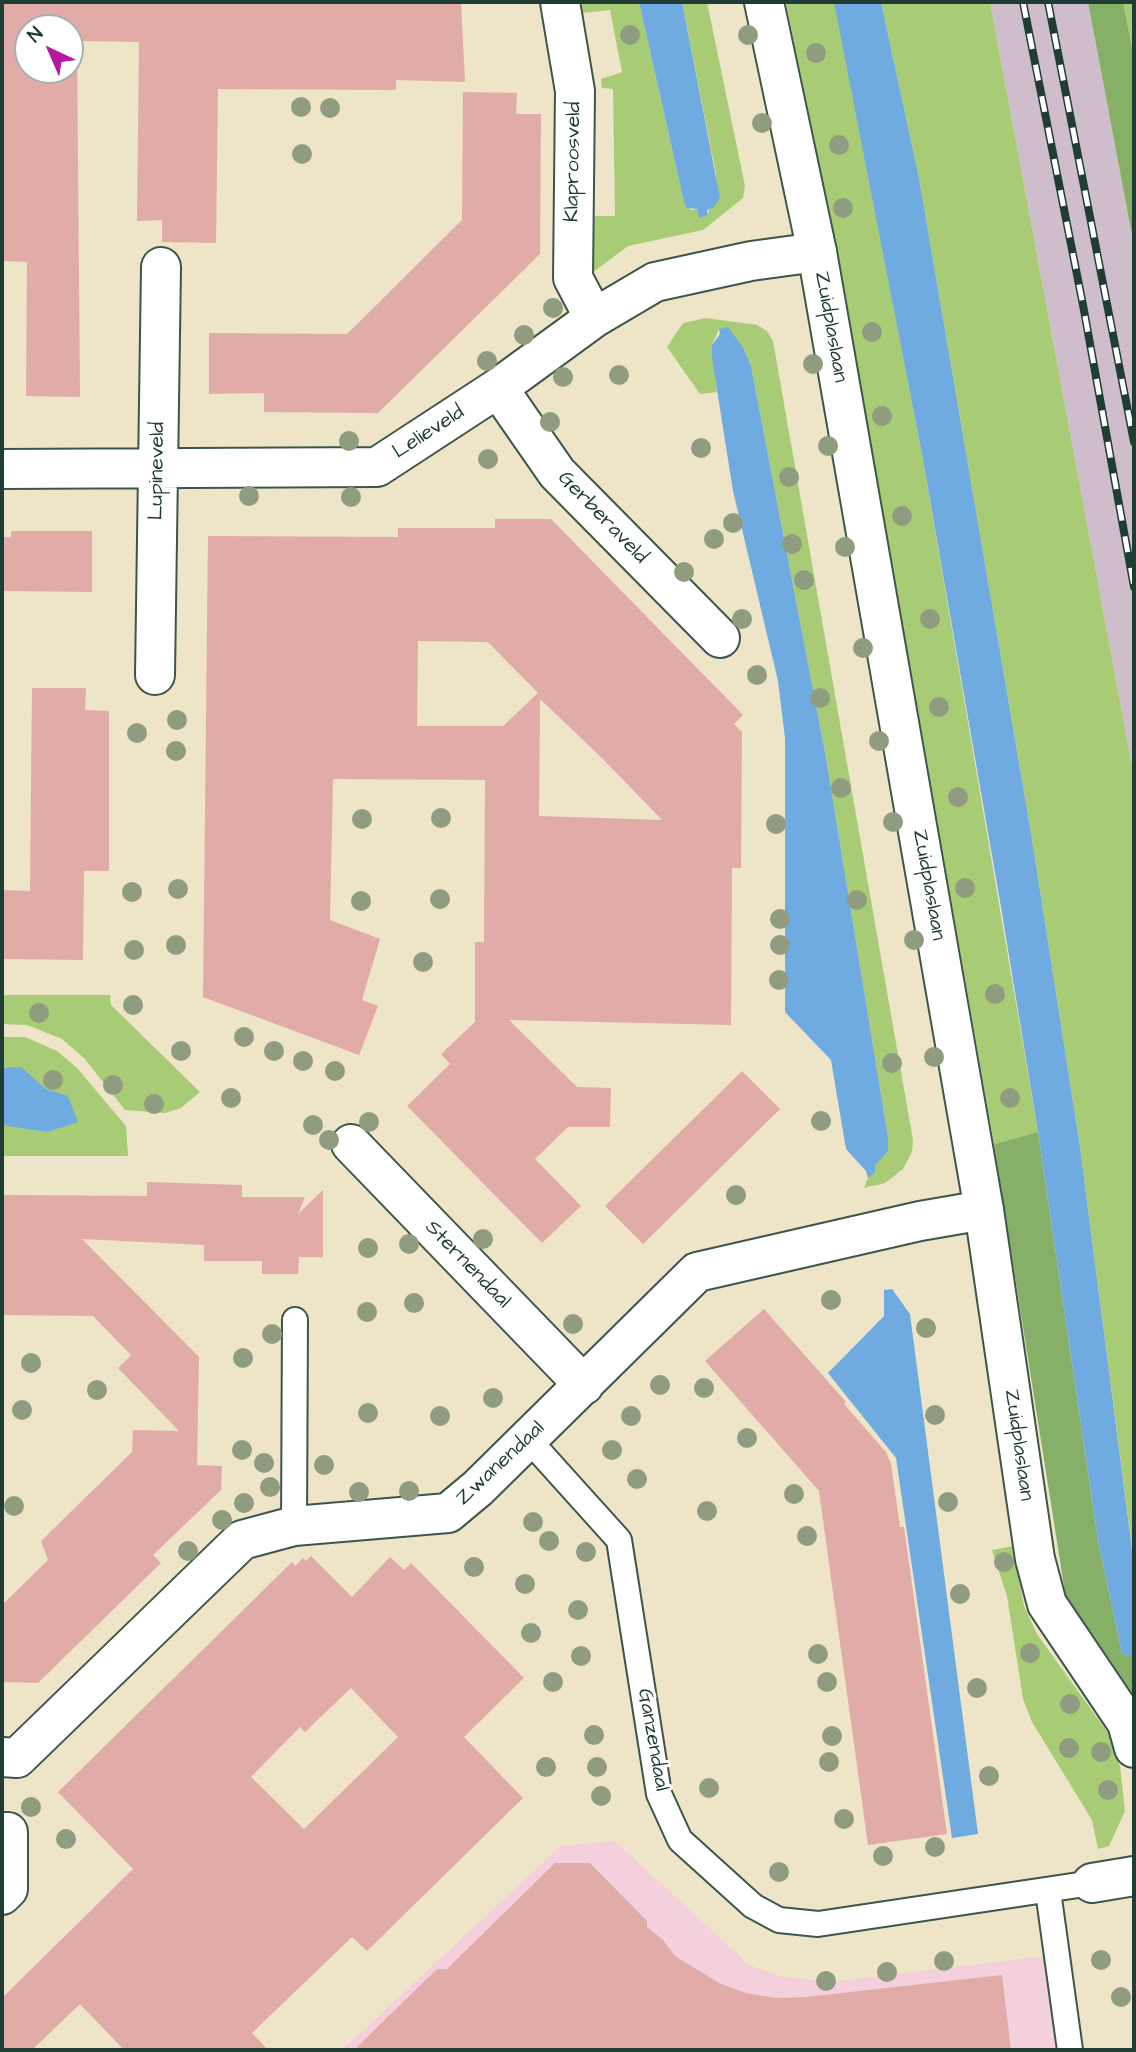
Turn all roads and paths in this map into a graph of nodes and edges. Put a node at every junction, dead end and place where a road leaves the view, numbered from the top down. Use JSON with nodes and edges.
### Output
{"nodes":[{"id":1,"x":559,"y":2,"type":"edge"},
{"id":2,"x":764,"y":2,"type":"edge"},
{"id":3,"x":817,"y":252,"type":"junction"},
{"id":4,"x":161,"y":267,"type":"dead end"},
{"id":5,"x":594,"y":318,"type":"junction"},
{"id":6,"x":498,"y":387,"type":"junction"},
{"id":7,"x":158,"y":468,"type":"junction"},
{"id":8,"x":2,"y":469,"type":"edge"},
{"id":9,"x":719,"y":638,"type":"dead end"},
{"id":10,"x":155,"y":675,"type":"dead end"},
{"id":11,"x":351,"y":1144,"type":"dead end"},
{"id":12,"x":985,"y":1210,"type":"junction"},
{"id":13,"x":295,"y":1320,"type":"dead end"},
{"id":14,"x":584,"y":1385,"type":"junction"},
{"id":15,"x":528,"y":1439,"type":"junction"},
{"id":16,"x":294,"y":1526,"type":"junction"},
{"id":17,"x":1134,"y":1748,"type":"edge"},
{"id":18,"x":2,"y":1757,"type":"edge"},
{"id":19,"x":2,"y":1832,"type":"edge"},
{"id":20,"x":1134,"y":1876,"type":"edge"},
{"id":21,"x":1092,"y":1883,"type":"joint"},
{"id":22,"x":1048,"y":1891,"type":"junction"},
{"id":23,"x":2,"y":1895,"type":"edge"},
{"id":24,"x":1070,"y":2050,"type":"edge"}],
"edges":[{"from":1,"to":5,"type":"street","name":"Klaproosveld"},
{"from":2,"to":3,"type":"street","name":"Zuidplaslaan"},
{"from":3,"to":5,"type":"street","name":"Lelieveld"},
{"from":3,"to":12,"type":"street","name":"Zuidplaslaan"},
{"from":4,"to":7,"type":"street","name":"Lupineveld"},
{"from":5,"to":6,"type":"street","name":"Lelieveld"},
{"from":6,"to":7,"type":"street","name":"Lelieveld"},
{"from":6,"to":9,"type":"street","name":"Gerberaveld"},
{"from":7,"to":8,"type":"street","name":"Lelieveld"},
{"from":7,"to":10,"type":"street","name":"Lupineveld"},
{"from":11,"to":14,"type":"street","name":"Sternendaal"},
{"from":12,"to":14,"type":"street","name":"Zwanendaal"},
{"from":12,"to":17,"type":"street","name":"Zuidplaslaan"},
{"from":13,"to":16,"type":"lane"},
{"from":14,"to":15,"type":"street","name":"Zwanendaal"},
{"from":15,"to":16,"type":"street","name":"Zwanendaal"},
{"from":15,"to":22,"type":"lane","name":"Ganzendaal"},
{"from":16,"to":18,"type":"street","name":"Zwanendaal"},
{"from":19,"to":23,"type":"street"},
{"from":20,"to":21,"type":"street","name":"Ganzendaal"},
{"from":21,"to":22,"type":"lane","name":"Ganzendaal"},
{"from":22,"to":24,"type":"lane"}]}
